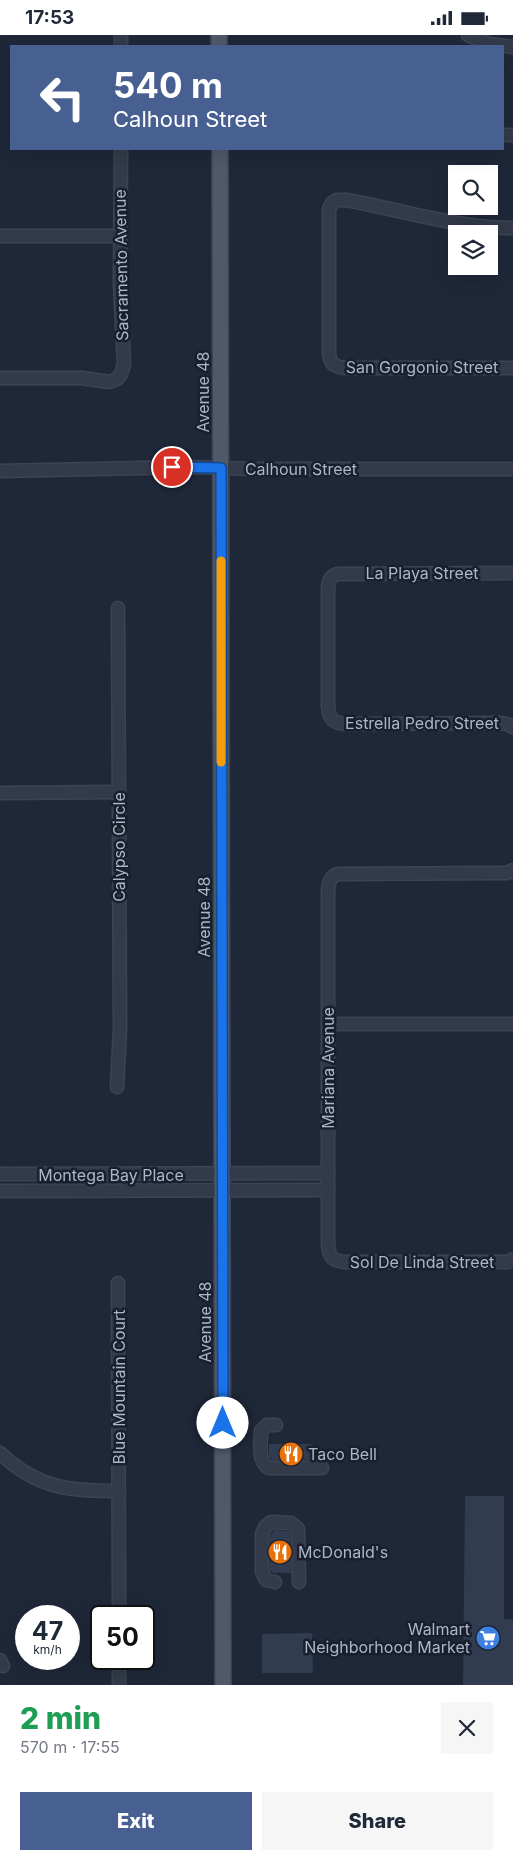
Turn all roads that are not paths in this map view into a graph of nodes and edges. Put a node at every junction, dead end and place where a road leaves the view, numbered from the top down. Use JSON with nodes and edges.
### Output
{"nodes":[{"id":1,"x":468,"y":35,"type":"edge"},
{"id":2,"x":489,"y":39,"type":"edge"},
{"id":3,"x":513,"y":47,"type":"edge"},
{"id":4,"x":121,"y":150,"type":"edge"},
{"id":5,"x":220,"y":150,"type":"edge"},
{"id":6,"x":513,"y":228,"type":"edge"},
{"id":7,"x":0,"y":236,"type":"edge"},
{"id":8,"x":120,"y":237,"type":"junction"},
{"id":9,"x":513,"y":368,"type":"edge"},
{"id":10,"x":0,"y":378,"type":"edge"},
{"id":11,"x":221,"y":468,"type":"junction"},
{"id":12,"x":513,"y":469,"type":"edge"},
{"id":13,"x":0,"y":471,"type":"edge"},
{"id":14,"x":513,"y":573,"type":"edge"},
{"id":15,"x":118,"y":608,"type":"dead end"},
{"id":16,"x":331,"y":720,"type":"joint"},
{"id":17,"x":513,"y":727,"type":"edge"},
{"id":18,"x":119,"y":792,"type":"junction"},
{"id":19,"x":0,"y":793,"type":"edge"},
{"id":20,"x":513,"y":870,"type":"edge"},
{"id":21,"x":328,"y":1024,"type":"junction"},
{"id":22,"x":513,"y":1024,"type":"edge"},
{"id":23,"x":117,"y":1087,"type":"dead end"},
{"id":24,"x":222,"y":1173,"type":"junction"},
{"id":25,"x":328,"y":1173,"type":"junction"},
{"id":26,"x":0,"y":1174,"type":"edge"},
{"id":27,"x":222,"y":1190,"type":"junction"},
{"id":28,"x":328,"y":1190,"type":"junction"},
{"id":29,"x":0,"y":1191,"type":"edge"},
{"id":30,"x":332,"y":1259,"type":"joint"},
{"id":31,"x":513,"y":1259,"type":"edge"},
{"id":32,"x":118,"y":1283,"type":"dead end"},
{"id":33,"x":276,"y":1425,"type":"dead end"},
{"id":34,"x":0,"y":1453,"type":"edge"},
{"id":35,"x":322,"y":1468,"type":"dead end"},
{"id":36,"x":119,"y":1491,"type":"junction"},
{"id":37,"x":275,"y":1582,"type":"dead end"},
{"id":38,"x":299,"y":1582,"type":"dead end"},
{"id":39,"x":119,"y":1605,"type":"edge"},
{"id":40,"x":119,"y":1670,"type":"edge"},
{"id":41,"x":119,"y":1685,"type":"edge"},
{"id":42,"x":223,"y":1685,"type":"edge"}],
"edges":[{"from":1,"to":2,"type":"street"},
{"from":2,"to":3,"type":"street"},
{"from":4,"to":8,"type":"street","name":"Sacramento Avenue"},
{"from":5,"to":11,"type":"main road","name":"Avenue 48"},
{"from":6,"to":9,"type":"street","name":"San Gorgonio Street"},
{"from":7,"to":8,"type":"street"},
{"from":8,"to":10,"type":"street","name":"Sacramento Avenue"},
{"from":11,"to":12,"type":"street","name":"Calhoun Street"},
{"from":11,"to":13,"type":"street","name":"Calhoun Street"},
{"from":11,"to":24,"type":"main road","name":"Avenue 48"},
{"from":14,"to":16,"type":"street","name":"La Playa Street"},
{"from":15,"to":18,"type":"street","name":"Calypso Circle"},
{"from":16,"to":17,"type":"street","name":"Estrella Pedro Street"},
{"from":18,"to":19,"type":"street"},
{"from":18,"to":23,"type":"street","name":"Calypso Circle"},
{"from":20,"to":21,"type":"street","name":"Mariana Avenue"},
{"from":21,"to":22,"type":"street"},
{"from":21,"to":25,"type":"street","name":"Mariana Avenue"},
{"from":24,"to":25,"type":"street","name":"Montega Bay Place"},
{"from":24,"to":26,"type":"street","name":"Montega Bay Place"},
{"from":24,"to":27,"type":"main road","name":"Avenue 48"},
{"from":25,"to":28,"type":"street","name":"Mariana Avenue"},
{"from":27,"to":28,"type":"street","name":"Montega Bay Place"},
{"from":27,"to":29,"type":"street","name":"Montega Bay Place"},
{"from":27,"to":42,"type":"main road","name":"Avenue 48"},
{"from":28,"to":30,"type":"street","name":"Mariana Avenue"},
{"from":30,"to":31,"type":"street","name":"Sol De Linda Street"},
{"from":32,"to":36,"type":"street","name":"Blue Mountain Court"},
{"from":33,"to":35,"type":"street"},
{"from":34,"to":36,"type":"street"},
{"from":36,"to":39,"type":"street","name":"Blue Mountain Court"},
{"from":37,"to":38,"type":"street"},
{"from":40,"to":41,"type":"street"}]}
